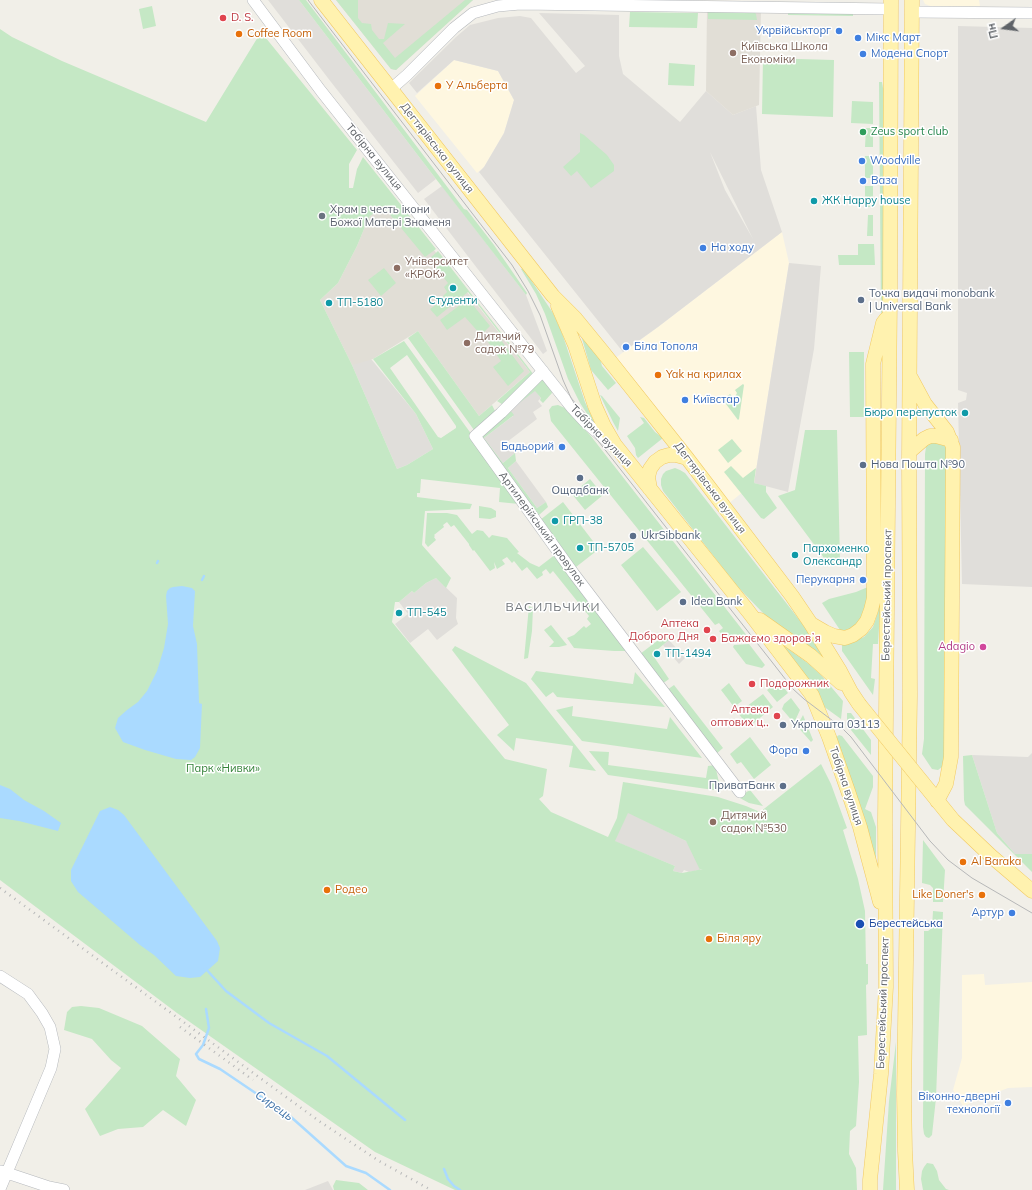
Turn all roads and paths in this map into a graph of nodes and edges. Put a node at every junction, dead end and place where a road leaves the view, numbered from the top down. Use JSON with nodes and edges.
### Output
{"nodes":[{"id":1,"x":253,"y":0,"type":"edge"},
{"id":2,"x":321,"y":0,"type":"edge"},
{"id":3,"x":891,"y":4,"type":"edge"},
{"id":4,"x":912,"y":6,"type":"edge"},
{"id":5,"x":1032,"y":13,"type":"edge"},
{"id":6,"x":391,"y":89,"type":"junction"},
{"id":7,"x":554,"y":296,"type":"junction"},
{"id":8,"x":890,"y":317,"type":"junction"},
{"id":9,"x":543,"y":371,"type":"junction"},
{"id":10,"x":910,"y":377,"type":"junction"},
{"id":11,"x":951,"y":440,"type":"junction"},
{"id":12,"x":909,"y":452,"type":"junction"},
{"id":13,"x":624,"y":457,"type":"junction"},
{"id":14,"x":687,"y":458,"type":"junction"},
{"id":15,"x":650,"y":489,"type":"junction"},
{"id":16,"x":748,"y":611,"type":"junction"},
{"id":17,"x":811,"y":624,"type":"junction"},
{"id":18,"x":851,"y":692,"type":"junction"},
{"id":19,"x":740,"y":792,"type":"dead end"},
{"id":20,"x":937,"y":801,"type":"junction"},
{"id":21,"x":1032,"y":891,"type":"edge"},
{"id":22,"x":886,"y":930,"type":"junction"},
{"id":23,"x":0,"y":976,"type":"edge"},
{"id":24,"x":3,"y":1172,"type":"edge"},
{"id":25,"x":0,"y":1190,"type":"edge"},
{"id":26,"x":64,"y":1190,"type":"edge"},
{"id":27,"x":870,"y":1190,"type":"edge"},
{"id":28,"x":907,"y":1190,"type":"edge"}],
"edges":[{"from":1,"to":9,"type":"street","name":"Табірна вулиця"},
{"from":2,"to":6,"type":"main road","name":"Дегтярівська вулиця"},
{"from":3,"to":6,"type":"street"},
{"from":3,"to":8,"type":"main road","name":"Берестейський проспект"},
{"from":4,"to":5,"type":"street"},
{"from":4,"to":10,"type":"main road","name":"Берестейський проспект"},
{"from":6,"to":7,"type":"main road","name":"Дегтярівська вулиця"},
{"from":7,"to":13,"type":"main road","name":"Дегтярівська вулиця"},
{"from":7,"to":14,"type":"main road","name":"Дегтярівська вулиця"},
{"from":8,"to":17,"type":"main road"},
{"from":8,"to":22,"type":"main road","name":"Берестейський проспект"},
{"from":9,"to":13,"type":"street","name":"Табірна вулиця"},
{"from":9,"to":19,"type":"street","name":"Артилерійський провулок"},
{"from":10,"to":11,"type":"main road"},
{"from":10,"to":12,"type":"main road","name":"Берестейський проспект"},
{"from":11,"to":12,"type":"main road"},
{"from":11,"to":20,"type":"main road"},
{"from":12,"to":28,"type":"main road","name":"Берестейський проспект"},
{"from":13,"to":15,"type":"main road","name":"Табірна вулиця"},
{"from":14,"to":15,"type":"main road"},
{"from":14,"to":17,"type":"main road","name":"Дегтярівська вулиця"},
{"from":15,"to":16,"type":"main road","name":"Табірна вулиця"},
{"from":16,"to":18,"type":"main road","name":"Дегтярівська вулиця"},
{"from":16,"to":22,"type":"main road","name":"Табірна вулиця"},
{"from":17,"to":18,"type":"main road","name":"Дегтярівська вулиця"},
{"from":18,"to":20,"type":"main road","name":"Дегтярівська вулиця","bridge":true},
{"from":20,"to":21,"type":"main road","name":"Дегтярівська вулиця"},
{"from":22,"to":27,"type":"main road","name":"Берестейський проспект"},
{"from":23,"to":24,"type":"street"},
{"from":24,"to":25,"type":"street"},
{"from":24,"to":26,"type":"street"}]}
